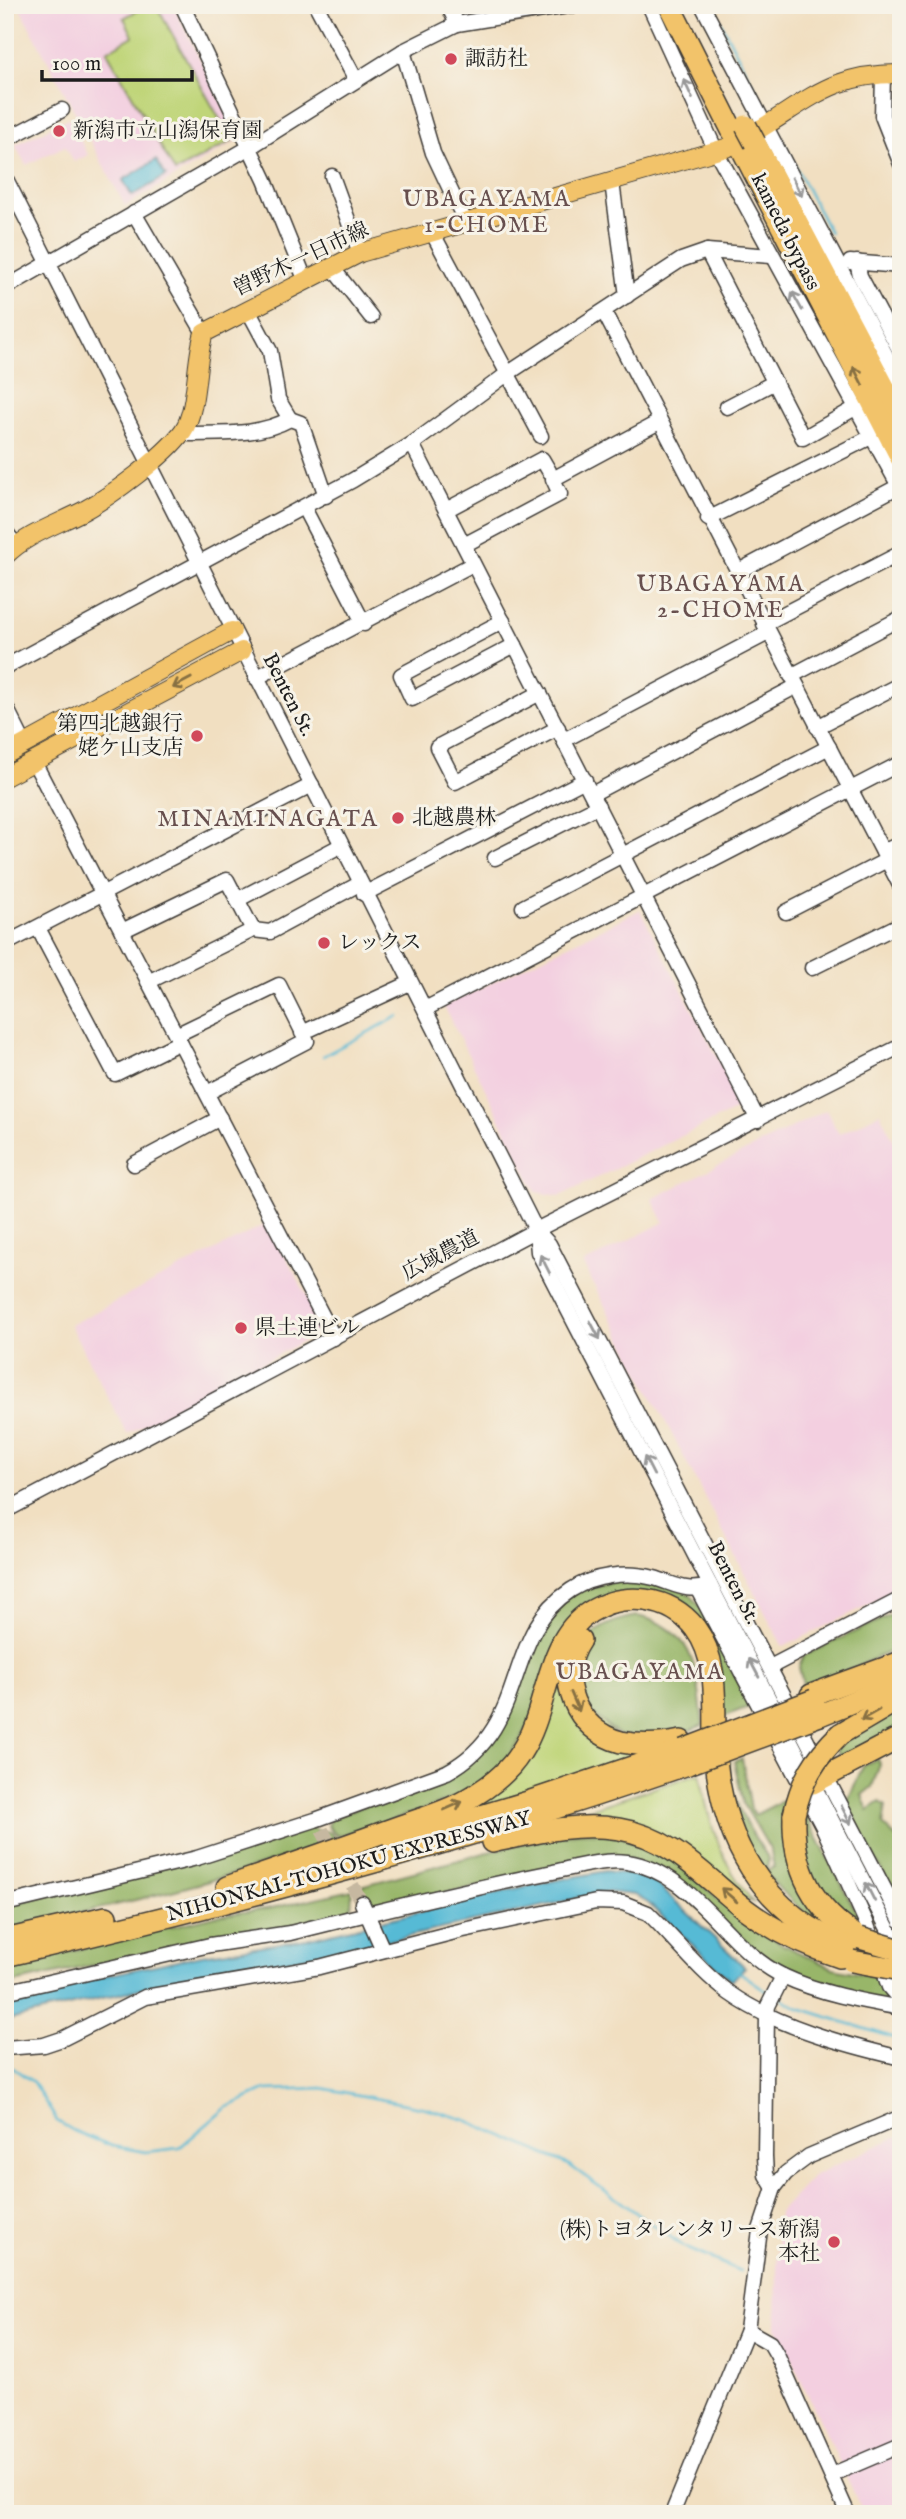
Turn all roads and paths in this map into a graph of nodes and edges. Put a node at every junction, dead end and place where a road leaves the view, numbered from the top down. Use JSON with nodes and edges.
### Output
{"nodes":[{"id":1,"x":182,"y":5,"type":"edge"},
{"id":2,"x":316,"y":5,"type":"edge"},
{"id":3,"x":448,"y":5,"type":"edge"},
{"id":4,"x":574,"y":5,"type":"edge"},
{"id":5,"x":649,"y":5,"type":"edge"},
{"id":6,"x":669,"y":5,"type":"edge"},
{"id":7,"x":684,"y":5,"type":"edge"},
{"id":8,"x":702,"y":5,"type":"edge"},
{"id":9,"x":457,"y":24,"type":"junction"},
{"id":10,"x":403,"y":51,"type":"junction"},
{"id":11,"x":892,"y":75,"type":"edge"},
{"id":12,"x":356,"y":80,"type":"junction"},
{"id":13,"x":62,"y":110,"type":"dead end"},
{"id":14,"x":749,"y":135,"type":"junction"},
{"id":15,"x":5,"y":140,"type":"edge"},
{"id":16,"x":250,"y":147,"type":"junction"},
{"id":17,"x":901,"y":164,"type":"edge"},
{"id":18,"x":332,"y":176,"type":"dead end"},
{"id":19,"x":5,"y":177,"type":"edge"},
{"id":20,"x":612,"y":181,"type":"junction"},
{"id":21,"x":134,"y":213,"type":"junction"},
{"id":22,"x":466,"y":223,"type":"junction"},
{"id":23,"x":432,"y":232,"type":"junction"},
{"id":24,"x":707,"y":250,"type":"junction"},
{"id":25,"x":360,"y":253,"type":"junction"},
{"id":26,"x":771,"y":256,"type":"junction"},
{"id":27,"x":845,"y":261,"type":"junction"},
{"id":28,"x":50,"y":262,"type":"junction"},
{"id":29,"x":331,"y":266,"type":"junction"},
{"id":30,"x":901,"y":266,"type":"edge"},
{"id":31,"x":305,"y":279,"type":"junction"},
{"id":32,"x":5,"y":288,"type":"edge"},
{"id":33,"x":627,"y":296,"type":"junction"},
{"id":34,"x":248,"y":310,"type":"junction"},
{"id":35,"x":604,"y":312,"type":"junction"},
{"id":36,"x":371,"y":317,"type":"dead end"},
{"id":37,"x":204,"y":333,"type":"junction"},
{"id":38,"x":901,"y":353,"type":"edge"},
{"id":39,"x":507,"y":374,"type":"junction"},
{"id":40,"x":775,"y":382,"type":"junction"},
{"id":41,"x":901,"y":384,"type":"edge"},
{"id":42,"x":727,"y":407,"type":"dead end"},
{"id":43,"x":857,"y":407,"type":"junction"},
{"id":44,"x":289,"y":419,"type":"junction"},
{"id":45,"x":901,"y":419,"type":"edge"},
{"id":46,"x":659,"y":422,"type":"junction"},
{"id":47,"x":183,"y":431,"type":"junction"},
{"id":48,"x":541,"y":436,"type":"dead end"},
{"id":49,"x":873,"y":436,"type":"junction"},
{"id":50,"x":412,"y":444,"type":"junction"},
{"id":51,"x":901,"y":458,"type":"edge"},
{"id":52,"x":149,"y":463,"type":"junction"},
{"id":53,"x":549,"y":471,"type":"dead end"},
{"id":54,"x":900,"y":488,"type":"edge"},
{"id":55,"x":326,"y":496,"type":"junction"},
{"id":56,"x":304,"y":508,"type":"junction"},
{"id":57,"x":446,"y":510,"type":"junction"},
{"id":58,"x":708,"y":519,"type":"junction"},
{"id":59,"x":9,"y":544,"type":"edge"},
{"id":60,"x":464,"y":545,"type":"junction"},
{"id":61,"x":901,"y":553,"type":"edge"},
{"id":62,"x":199,"y":563,"type":"junction"},
{"id":63,"x":473,"y":564,"type":"junction"},
{"id":64,"x":737,"y":572,"type":"junction"},
{"id":65,"x":901,"y":618,"type":"edge"},
{"id":66,"x":503,"y":621,"type":"junction"},
{"id":67,"x":364,"y":624,"type":"junction"},
{"id":68,"x":766,"y":628,"type":"junction"},
{"id":69,"x":232,"y":631,"type":"junction"},
{"id":70,"x":515,"y":645,"type":"junction"},
{"id":71,"x":242,"y":651,"type":"junction"},
{"id":72,"x":5,"y":667,"type":"edge"},
{"id":73,"x":256,"y":678,"type":"junction"},
{"id":74,"x":794,"y":681,"type":"junction"},
{"id":75,"x":901,"y":684,"type":"edge"},
{"id":76,"x":540,"y":693,"type":"junction"},
{"id":77,"x":5,"y":705,"type":"edge"},
{"id":78,"x":817,"y":727,"type":"junction"},
{"id":79,"x":561,"y":734,"type":"junction"},
{"id":80,"x":25,"y":745,"type":"junction"},
{"id":81,"x":829,"y":747,"type":"junction"},
{"id":82,"x":5,"y":755,"type":"edge"},
{"id":83,"x":34,"y":762,"type":"junction"},
{"id":84,"x":901,"y":763,"type":"edge"},
{"id":85,"x":5,"y":777,"type":"edge"},
{"id":86,"x":585,"y":780,"type":"junction"},
{"id":87,"x":849,"y":784,"type":"junction"},
{"id":88,"x":312,"y":785,"type":"junction"},
{"id":89,"x":595,"y":800,"type":"junction"},
{"id":90,"x":901,"y":843,"type":"edge"},
{"id":91,"x":340,"y":846,"type":"junction"},
{"id":92,"x":623,"y":855,"type":"junction"},
{"id":93,"x":885,"y":856,"type":"junction"},
{"id":94,"x":495,"y":858,"type":"dead end"},
{"id":95,"x":901,"y":887,"type":"edge"},
{"id":96,"x":362,"y":889,"type":"junction"},
{"id":97,"x":643,"y":892,"type":"junction"},
{"id":98,"x":103,"y":893,"type":"junction"},
{"id":99,"x":237,"y":900,"type":"junction"},
{"id":100,"x":523,"y":907,"type":"dead end"},
{"id":101,"x":786,"y":912,"type":"dead end"},
{"id":102,"x":901,"y":924,"type":"edge"},
{"id":103,"x":38,"y":928,"type":"junction"},
{"id":104,"x":253,"y":930,"type":"junction"},
{"id":105,"x":122,"y":931,"type":"junction"},
{"id":106,"x":5,"y":944,"type":"edge"},
{"id":107,"x":812,"y":968,"type":"dead end"},
{"id":108,"x":148,"y":982,"type":"junction"},
{"id":109,"x":410,"y":983,"type":"junction"},
{"id":110,"x":425,"y":1009,"type":"junction"},
{"id":111,"x":302,"y":1032,"type":"junction"},
{"id":112,"x":178,"y":1038,"type":"junction"},
{"id":113,"x":901,"y":1045,"type":"edge"},
{"id":114,"x":207,"y":1093,"type":"junction"},
{"id":115,"x":220,"y":1118,"type":"junction"},
{"id":116,"x":758,"y":1119,"type":"junction"},
{"id":117,"x":134,"y":1164,"type":"dead end"},
{"id":118,"x":536,"y":1230,"type":"junction"},
{"id":119,"x":334,"y":1338,"type":"junction"},
{"id":120,"x":5,"y":1511,"type":"edge"},
{"id":121,"x":704,"y":1587,"type":"junction"},
{"id":122,"x":901,"y":1599,"type":"edge"},
{"id":123,"x":901,"y":1663,"type":"edge"},
{"id":124,"x":769,"y":1667,"type":"junction"},
{"id":125,"x":901,"y":1682,"type":"edge"},
{"id":126,"x":901,"y":1698,"type":"edge"},
{"id":127,"x":815,"y":1703,"type":"junction"},
{"id":128,"x":901,"y":1737,"type":"edge"},
{"id":129,"x":684,"y":1752,"type":"junction"},
{"id":130,"x":820,"y":1780,"type":"junction"},
{"id":131,"x":225,"y":1895,"type":"junction"},
{"id":132,"x":5,"y":1904,"type":"edge"},
{"id":133,"x":366,"y":1911,"type":"junction"},
{"id":134,"x":901,"y":1921,"type":"edge"},
{"id":135,"x":5,"y":1940,"type":"edge"},
{"id":136,"x":383,"y":1950,"type":"junction"},
{"id":137,"x":856,"y":1950,"type":"junction"},
{"id":138,"x":901,"y":1952,"type":"edge"},
{"id":139,"x":5,"y":1956,"type":"edge"},
{"id":140,"x":901,"y":1958,"type":"edge"},
{"id":141,"x":901,"y":1970,"type":"edge"},
{"id":142,"x":781,"y":1979,"type":"junction"},
{"id":143,"x":5,"y":1992,"type":"edge"},
{"id":144,"x":901,"y":2001,"type":"edge"},
{"id":145,"x":901,"y":2008,"type":"edge"},
{"id":146,"x":768,"y":2011,"type":"junction"},
{"id":147,"x":5,"y":2048,"type":"edge"},
{"id":148,"x":901,"y":2059,"type":"edge"},
{"id":149,"x":901,"y":2117,"type":"edge"},
{"id":150,"x":774,"y":2188,"type":"junction"},
{"id":151,"x":747,"y":2330,"type":"junction"},
{"id":152,"x":901,"y":2445,"type":"edge"},
{"id":153,"x":831,"y":2475,"type":"junction"},
{"id":154,"x":672,"y":2514,"type":"edge"},
{"id":155,"x":848,"y":2514,"type":"edge"}],
"edges":[{"from":1,"to":16,"type":"street"},
{"from":2,"to":12,"type":"street"},
{"from":3,"to":9,"type":"street"},
{"from":4,"to":9,"type":"street"},
{"from":14,"to":5,"type":"street","one_way":true},
{"from":6,"to":14,"type":"highway","name":"kameda bypass"},
{"from":7,"to":14,"type":"highway","name":"kameda bypass"},
{"from":8,"to":14,"type":"street"},
{"from":9,"to":10,"type":"street"},
{"from":10,"to":12,"type":"street"},
{"from":10,"to":22,"type":"street"},
{"from":11,"to":14,"type":"main road","name":"曽野木一日市線"},
{"from":11,"to":17,"type":"street"},
{"from":12,"to":16,"type":"street"},
{"from":13,"to":15,"type":"street"},
{"from":14,"to":20,"type":"main road","name":"曽野木一日市線"},
{"from":14,"to":26,"type":"street"},
{"from":14,"to":27,"type":"street","one_way":true},
{"from":14,"to":45,"type":"highway","name":"kameda bypass"},
{"from":51,"to":14,"type":"highway","name":"kameda bypass","one_way":true},
{"from":16,"to":21,"type":"street"},
{"from":16,"to":31,"type":"street"},
{"from":18,"to":25,"type":"street"},
{"from":19,"to":28,"type":"street","name":"Benten St."},
{"from":20,"to":22,"type":"main road","name":"曽野木一日市線"},
{"from":20,"to":33,"type":"street"},
{"from":21,"to":28,"type":"street"},
{"from":21,"to":37,"type":"street"},
{"from":22,"to":23,"type":"main road","name":"曽野木一日市線"},
{"from":23,"to":25,"type":"main road","name":"曽野木一日市線"},
{"from":23,"to":39,"type":"street"},
{"from":24,"to":26,"type":"street"},
{"from":24,"to":33,"type":"street"},
{"from":24,"to":40,"type":"street"},
{"from":25,"to":29,"type":"main road","name":"曽野木一日市線"},
{"from":43,"to":26,"type":"street","one_way":true},
{"from":27,"to":30,"type":"street"},
{"from":27,"to":38,"type":"street"},
{"from":27,"to":41,"type":"street"},
{"from":28,"to":32,"type":"street"},
{"from":28,"to":52,"type":"street","name":"Benten St."},
{"from":29,"to":31,"type":"main road","name":"曽野木一日市線"},
{"from":29,"to":36,"type":"street"},
{"from":31,"to":34,"type":"main road","name":"曽野木一日市線"},
{"from":33,"to":35,"type":"street"},
{"from":34,"to":37,"type":"main road","name":"曽野木一日市線"},
{"from":34,"to":44,"type":"street"},
{"from":35,"to":39,"type":"street"},
{"from":35,"to":46,"type":"street"},
{"from":37,"to":47,"type":"main road"},
{"from":39,"to":48,"type":"street"},
{"from":39,"to":50,"type":"street"},
{"from":40,"to":42,"type":"street"},
{"from":40,"to":43,"type":"street"},
{"from":43,"to":49,"type":"street"},
{"from":44,"to":47,"type":"street"},
{"from":44,"to":55,"type":"street"},
{"from":46,"to":58,"type":"street"},
{"from":46,"to":60,"type":"street"},
{"from":47,"to":52,"type":"main road"},
{"from":49,"to":54,"type":"street"},
{"from":49,"to":58,"type":"street"},
{"from":50,"to":55,"type":"street"},
{"from":50,"to":57,"type":"street"},
{"from":52,"to":59,"type":"main road"},
{"from":52,"to":62,"type":"street","name":"Benten St."},
{"from":53,"to":57,"type":"street"},
{"from":54,"to":64,"type":"street"},
{"from":55,"to":56,"type":"street"},
{"from":56,"to":62,"type":"street"},
{"from":56,"to":67,"type":"street"},
{"from":57,"to":60,"type":"street"},
{"from":58,"to":64,"type":"street"},
{"from":60,"to":63,"type":"street"},
{"from":61,"to":68,"type":"street"},
{"from":62,"to":69,"type":"street","name":"Benten St."},
{"from":62,"to":72,"type":"street"},
{"from":63,"to":66,"type":"street"},
{"from":63,"to":67,"type":"street"},
{"from":64,"to":68,"type":"street"},
{"from":65,"to":74,"type":"street"},
{"from":66,"to":70,"type":"street"},
{"from":66,"to":70,"type":"street"},
{"from":67,"to":73,"type":"street"},
{"from":68,"to":74,"type":"street"},
{"from":68,"to":79,"type":"street"},
{"from":69,"to":71,"type":"street","name":"Benten St."},
{"from":69,"to":80,"type":"main road"},
{"from":70,"to":76,"type":"street"},
{"from":71,"to":73,"type":"street","name":"Benten St."},
{"from":71,"to":83,"type":"main road","one_way":true},
{"from":73,"to":88,"type":"street","name":"Benten St."},
{"from":74,"to":78,"type":"street"},
{"from":74,"to":89,"type":"street"},
{"from":75,"to":78,"type":"street"},
{"from":76,"to":79,"type":"street"},
{"from":76,"to":79,"type":"street"},
{"from":77,"to":80,"type":"street"},
{"from":78,"to":81,"type":"street"},
{"from":79,"to":86,"type":"street"},
{"from":80,"to":82,"type":"main road"},
{"from":81,"to":87,"type":"street"},
{"from":81,"to":92,"type":"street"},
{"from":83,"to":85,"type":"main road"},
{"from":83,"to":98,"type":"street"},
{"from":84,"to":87,"type":"street"},
{"from":86,"to":89,"type":"street"},
{"from":86,"to":96,"type":"street"},
{"from":87,"to":93,"type":"street"},
{"from":87,"to":97,"type":"street"},
{"from":88,"to":91,"type":"street","name":"Benten St."},
{"from":88,"to":98,"type":"street"},
{"from":89,"to":92,"type":"street"},
{"from":89,"to":94,"type":"street"},
{"from":90,"to":93,"type":"street"},
{"from":91,"to":96,"type":"street","name":"Benten St."},
{"from":91,"to":99,"type":"street"},
{"from":92,"to":97,"type":"street"},
{"from":92,"to":100,"type":"street"},
{"from":93,"to":95,"type":"street"},
{"from":93,"to":101,"type":"street"},
{"from":96,"to":104,"type":"street"},
{"from":96,"to":109,"type":"street","name":"Benten St."},
{"from":97,"to":110,"type":"street"},
{"from":97,"to":116,"type":"street"},
{"from":98,"to":103,"type":"street"},
{"from":98,"to":105,"type":"street"},
{"from":99,"to":104,"type":"street"},
{"from":99,"to":105,"type":"street"},
{"from":102,"to":107,"type":"street"},
{"from":103,"to":106,"type":"street"},
{"from":103,"to":112,"type":"street"},
{"from":104,"to":108,"type":"street"},
{"from":105,"to":108,"type":"street"},
{"from":108,"to":112,"type":"street"},
{"from":109,"to":110,"type":"street","name":"Benten St."},
{"from":109,"to":111,"type":"street"},
{"from":110,"to":118,"type":"street","name":"Benten St."},
{"from":111,"to":112,"type":"street"},
{"from":111,"to":114,"type":"street"},
{"from":112,"to":114,"type":"street"},
{"from":113,"to":116,"type":"street","name":"広域農道"},
{"from":114,"to":115,"type":"street"},
{"from":115,"to":117,"type":"street"},
{"from":115,"to":119,"type":"street"},
{"from":116,"to":118,"type":"street","name":"広域農道"},
{"from":118,"to":119,"type":"street","name":"広域農道"},
{"from":121,"to":118,"type":"street","name":"Benten St.","one_way":true},
{"from":118,"to":124,"type":"street","name":"Benten St.","one_way":true},
{"from":119,"to":120,"type":"street","name":"広域農道"},
{"from":130,"to":121,"type":"street","name":"Benten St.","one_way":true},
{"from":121,"to":132,"type":"street"},
{"from":121,"to":144,"type":"street"},
{"from":122,"to":124,"type":"street"},
{"from":123,"to":127,"type":"highway"},
{"from":124,"to":130,"type":"street","name":"Benten St."},
{"from":125,"to":127,"type":"highway"},
{"from":126,"to":137,"type":"highway","one_way":true,"bridge":true},
{"from":127,"to":129,"type":"highway"},
{"from":128,"to":130,"type":"highway"},
{"from":129,"to":131,"type":"highway","name":"NIHONKAI-TOHOKU EXPRESSWAY"},
{"from":137,"to":129,"type":"highway","one_way":true},
{"from":130,"to":134,"type":"street","name":"Benten St.","one_way":true},
{"from":138,"to":130,"type":"street","name":"Benten St.","one_way":true},
{"from":131,"to":135,"type":"highway","name":"NIHONKAI-TOHOKU EXPRESSWAY"},
{"from":137,"to":131,"type":"highway","one_way":true},
{"from":131,"to":137,"type":"highway","one_way":true},
{"from":131,"to":139,"type":"highway","name":"NIHONKAI-TOHOKU EXPRESSWAY"},
{"from":133,"to":136,"type":"street"},
{"from":133,"to":142,"type":"street"},
{"from":133,"to":143,"type":"street"},
{"from":136,"to":146,"type":"street"},
{"from":136,"to":147,"type":"street"},
{"from":137,"to":138,"type":"highway","bridge":true},
{"from":137,"to":140,"type":"highway"},
{"from":137,"to":141,"type":"highway","bridge":true},
{"from":142,"to":145,"type":"street"},
{"from":142,"to":146,"type":"street"},
{"from":146,"to":148,"type":"street"},
{"from":146,"to":150,"type":"street"},
{"from":149,"to":150,"type":"street"},
{"from":150,"to":151,"type":"street"},
{"from":151,"to":153,"type":"street"},
{"from":151,"to":154,"type":"street"},
{"from":152,"to":153,"type":"street"},
{"from":153,"to":155,"type":"street"}]}
